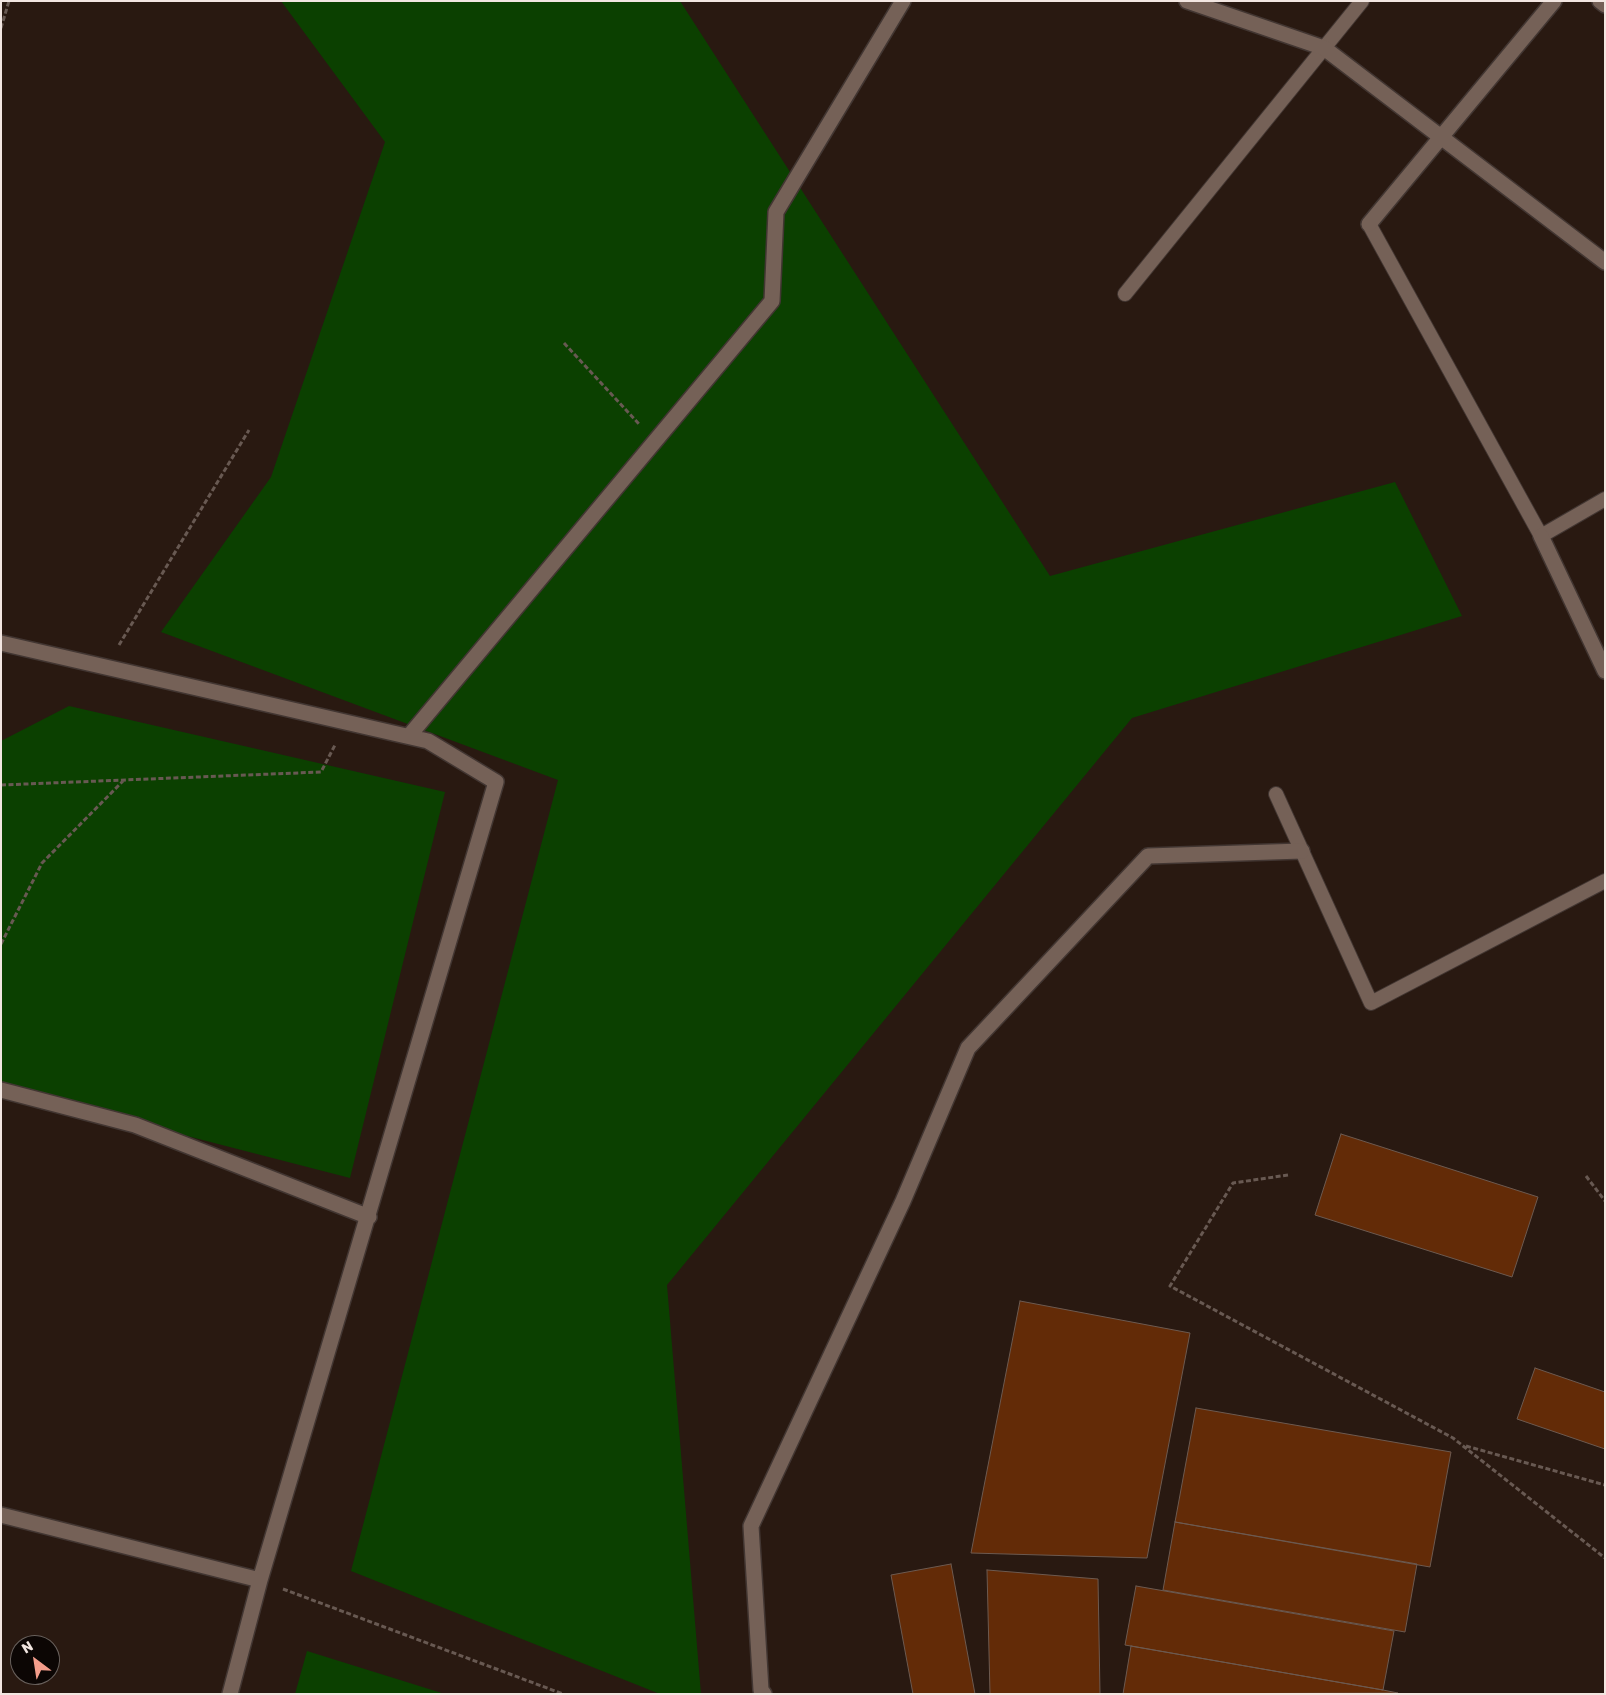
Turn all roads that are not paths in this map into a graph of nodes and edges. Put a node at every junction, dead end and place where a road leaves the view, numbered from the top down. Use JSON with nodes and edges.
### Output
{"nodes":[{"id":1,"x":903,"y":1,"type":"edge"},
{"id":2,"x":1187,"y":1,"type":"edge"},
{"id":3,"x":1362,"y":1,"type":"edge"},
{"id":4,"x":1554,"y":1,"type":"edge"},
{"id":5,"x":1600,"y":1,"type":"edge"},
{"id":6,"x":1605,"y":5,"type":"edge"},
{"id":7,"x":1324,"y":48,"type":"junction"},
{"id":8,"x":1441,"y":137,"type":"junction"},
{"id":9,"x":1369,"y":224,"type":"joint"},
{"id":10,"x":1605,"y":262,"type":"edge"},
{"id":11,"x":1126,"y":294,"type":"dead end"},
{"id":12,"x":1605,"y":499,"type":"edge"},
{"id":13,"x":1541,"y":536,"type":"junction"},
{"id":14,"x":1,"y":643,"type":"edge"},
{"id":15,"x":1605,"y":671,"type":"edge"},
{"id":16,"x":409,"y":736,"type":"junction"},
{"id":17,"x":1276,"y":794,"type":"dead end"},
{"id":18,"x":1302,"y":851,"type":"junction"},
{"id":19,"x":1605,"y":881,"type":"edge"},
{"id":20,"x":1,"y":1090,"type":"edge"},
{"id":21,"x":369,"y":1217,"type":"junction"},
{"id":22,"x":1,"y":1515,"type":"edge"},
{"id":23,"x":260,"y":1580,"type":"junction"},
{"id":24,"x":230,"y":1694,"type":"edge"},
{"id":25,"x":764,"y":1694,"type":"edge"}],
"edges":[{"from":1,"to":16,"type":"street"},
{"from":2,"to":7,"type":"street"},
{"from":3,"to":7,"type":"lane"},
{"from":4,"to":8,"type":"street"},
{"from":5,"to":6,"type":"street"},
{"from":7,"to":8,"type":"street"},
{"from":7,"to":11,"type":"lane"},
{"from":8,"to":9,"type":"street"},
{"from":8,"to":10,"type":"street"},
{"from":9,"to":13,"type":"lane"},
{"from":12,"to":13,"type":"lane"},
{"from":13,"to":15,"type":"street"},
{"from":14,"to":16,"type":"street"},
{"from":16,"to":21,"type":"street"},
{"from":17,"to":18,"type":"lane"},
{"from":18,"to":19,"type":"lane"},
{"from":18,"to":25,"type":"street"},
{"from":20,"to":21,"type":"street"},
{"from":21,"to":23,"type":"street"},
{"from":22,"to":23,"type":"street"},
{"from":23,"to":24,"type":"street"}]}
